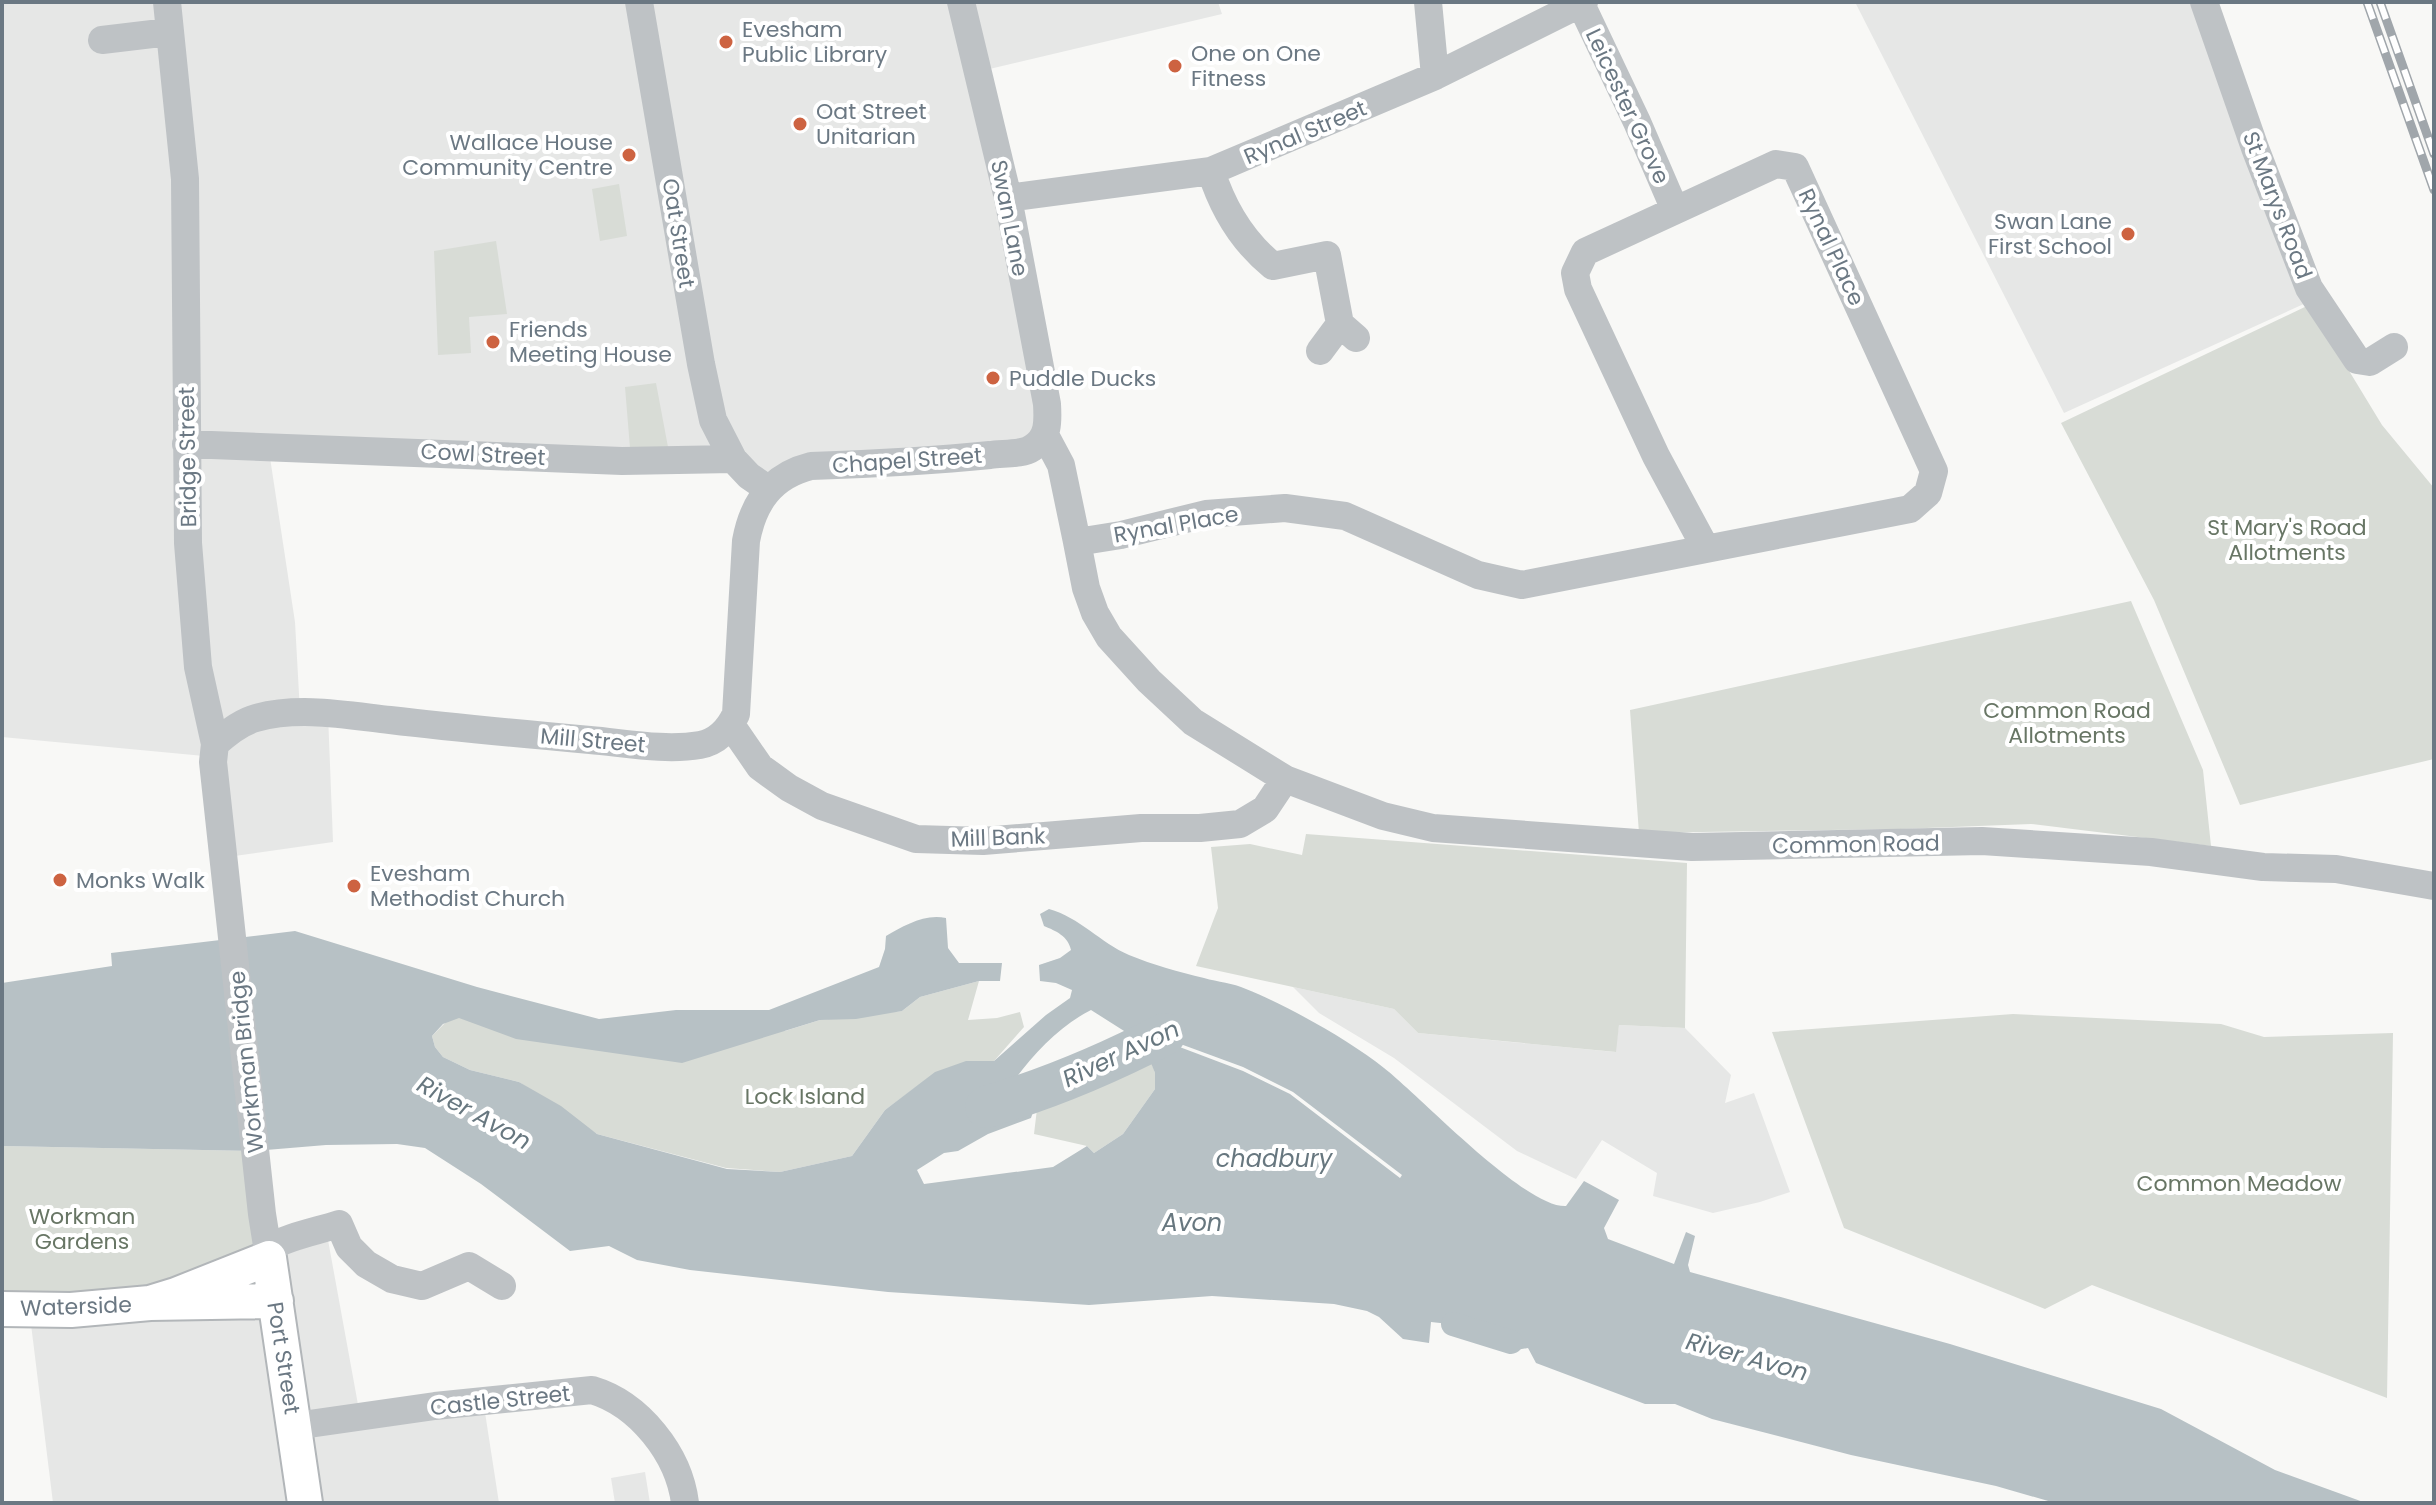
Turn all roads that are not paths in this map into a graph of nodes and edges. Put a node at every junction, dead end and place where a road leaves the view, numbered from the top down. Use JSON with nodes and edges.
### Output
{"nodes":[{"id":1,"x":639,"y":2,"type":"edge"},
{"id":2,"x":961,"y":2,"type":"edge"},
{"id":3,"x":1428,"y":2,"type":"edge"},
{"id":4,"x":2204,"y":2,"type":"edge"},
{"id":5,"x":1582,"y":3,"type":"edge"},
{"id":6,"x":171,"y":11,"type":"edge"},
{"id":7,"x":102,"y":40,"type":"dead end"},
{"id":8,"x":1435,"y":76,"type":"junction"},
{"id":9,"x":1211,"y":171,"type":"junction"},
{"id":10,"x":1008,"y":198,"type":"junction"},
{"id":11,"x":1675,"y":210,"type":"junction"},
{"id":12,"x":2394,"y":347,"type":"dead end"},
{"id":13,"x":1320,"y":351,"type":"dead end"},
{"id":14,"x":1045,"y":435,"type":"junction"},
{"id":15,"x":186,"y":444,"type":"junction"},
{"id":16,"x":733,"y":459,"type":"junction"},
{"id":17,"x":768,"y":489,"type":"junction"},
{"id":18,"x":1077,"y":542,"type":"junction"},
{"id":19,"x":1705,"y":547,"type":"junction"},
{"id":20,"x":731,"y":725,"type":"junction"},
{"id":21,"x":215,"y":744,"type":"junction"},
{"id":22,"x":1285,"y":779,"type":"junction"},
{"id":23,"x":2434,"y":886,"type":"edge"},
{"id":24,"x":230,"y":910,"type":"joint"},
{"id":25,"x":262,"y":1214,"type":"joint"},
{"id":26,"x":268,"y":1254,"type":"junction"},
{"id":27,"x":502,"y":1286,"type":"dead end"},
{"id":28,"x":276,"y":1301,"type":"junction"},
{"id":29,"x":150,"y":1303,"type":"junction"},
{"id":30,"x":2,"y":1309,"type":"edge"},
{"id":31,"x":295,"y":1426,"type":"junction"},
{"id":32,"x":305,"y":1503,"type":"edge"},
{"id":33,"x":685,"y":1503,"type":"edge"}],
"edges":[{"from":1,"to":16,"type":"street","name":"Oat Street"},
{"from":2,"to":10,"type":"street","name":"Swan Lane"},
{"from":3,"to":8,"type":"street"},
{"from":4,"to":12,"type":"street","name":"St Marys Road"},
{"from":5,"to":8,"type":"street","name":"Rynal Street"},
{"from":5,"to":11,"type":"street","name":"Leicester Grove"},
{"from":6,"to":7,"type":"street"},
{"from":6,"to":15,"type":"street","name":"Bridge Street"},
{"from":8,"to":9,"type":"street","name":"Rynal Street"},
{"from":9,"to":10,"type":"street","name":"Rynal Street"},
{"from":9,"to":13,"type":"street"},
{"from":10,"to":14,"type":"street","name":"Swan Lane"},
{"from":11,"to":19,"type":"street","name":"Rynal Place"},
{"from":11,"to":19,"type":"street","name":"Rynal Place"},
{"from":14,"to":17,"type":"street","name":"Chapel Street"},
{"from":14,"to":18,"type":"street"},
{"from":15,"to":16,"type":"street","name":"Cowl Street"},
{"from":15,"to":21,"type":"street","name":"Bridge Street"},
{"from":16,"to":17,"type":"street"},
{"from":17,"to":20,"type":"street"},
{"from":18,"to":19,"type":"street","name":"Rynal Place"},
{"from":18,"to":22,"type":"street","name":"Common Road"},
{"from":20,"to":21,"type":"street","name":"Mill Street"},
{"from":20,"to":22,"type":"street","name":"Mill Bank"},
{"from":21,"to":24,"type":"street","name":"Bridge Street"},
{"from":22,"to":23,"type":"street","name":"Common Road"},
{"from":24,"to":25,"type":"street","name":"Workman Bridge"},
{"from":25,"to":26,"type":"street","name":"Port Street"},
{"from":26,"to":27,"type":"street"},
{"from":26,"to":28,"type":"main road","name":"Port Street"},
{"from":26,"to":29,"type":"main road","name":"Waterside"},
{"from":28,"to":29,"type":"main road","name":"Waterside"},
{"from":28,"to":31,"type":"main road","name":"Port Street"},
{"from":29,"to":30,"type":"main road","name":"Waterside"},
{"from":31,"to":32,"type":"main road","name":"Port Street"},
{"from":31,"to":33,"type":"street","name":"Castle Street"}]}
